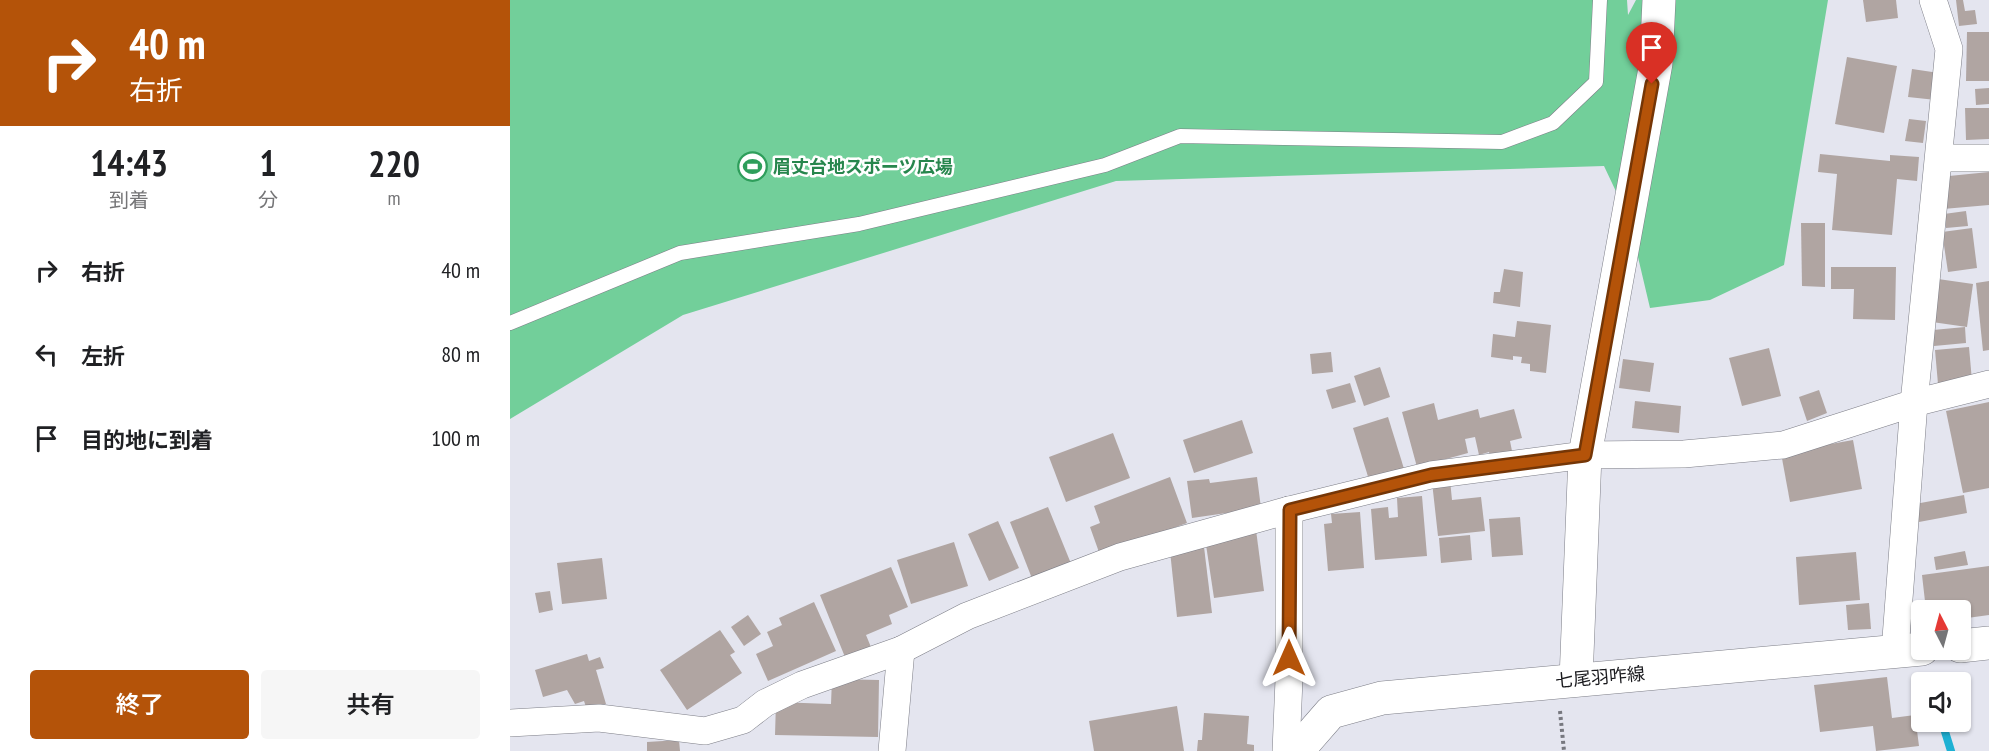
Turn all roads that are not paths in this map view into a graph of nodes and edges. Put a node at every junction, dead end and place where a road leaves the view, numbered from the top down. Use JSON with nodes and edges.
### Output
{"nodes":[{"id":1,"x":1600,"y":0,"type":"edge"},
{"id":2,"x":1659,"y":0,"type":"edge"},
{"id":3,"x":1933,"y":0,"type":"edge"},
{"id":4,"x":1939,"y":158,"type":"junction"},
{"id":5,"x":1989,"y":158,"type":"edge"},
{"id":6,"x":510,"y":323,"type":"edge"},
{"id":7,"x":1989,"y":384,"type":"edge"},
{"id":8,"x":1914,"y":403,"type":"junction"},
{"id":9,"x":1585,"y":455,"type":"junction"},
{"id":10,"x":1290,"y":510,"type":"junction"},
{"id":11,"x":1989,"y":643,"type":"edge"},
{"id":12,"x":1971,"y":645,"type":"edge"},
{"id":13,"x":901,"y":650,"type":"junction"},
{"id":14,"x":1908,"y":650,"type":"edge"},
{"id":15,"x":1567,"y":680,"type":"junction"},
{"id":16,"x":510,"y":723,"type":"edge"},
{"id":17,"x":892,"y":751,"type":"edge"},
{"id":18,"x":1286,"y":751,"type":"edge"},
{"id":19,"x":1297,"y":751,"type":"edge"}],
"edges":[{"from":1,"to":6,"type":"lane"},
{"from":2,"to":9,"type":"street"},
{"from":3,"to":4,"type":"street"},
{"from":4,"to":5,"type":"street"},
{"from":4,"to":8,"type":"street"},
{"from":7,"to":8,"type":"street"},
{"from":8,"to":9,"type":"street"},
{"from":8,"to":14,"type":"street"},
{"from":9,"to":10,"type":"street"},
{"from":9,"to":15,"type":"street"},
{"from":10,"to":13,"type":"street"},
{"from":10,"to":18,"type":"street"},
{"from":11,"to":12,"type":"street"},
{"from":13,"to":16,"type":"street"},
{"from":13,"to":17,"type":"street"},
{"from":14,"to":15,"type":"street","name":"七尾羽咋線"},
{"from":15,"to":19,"type":"street","name":"七尾羽咋線"}]}
